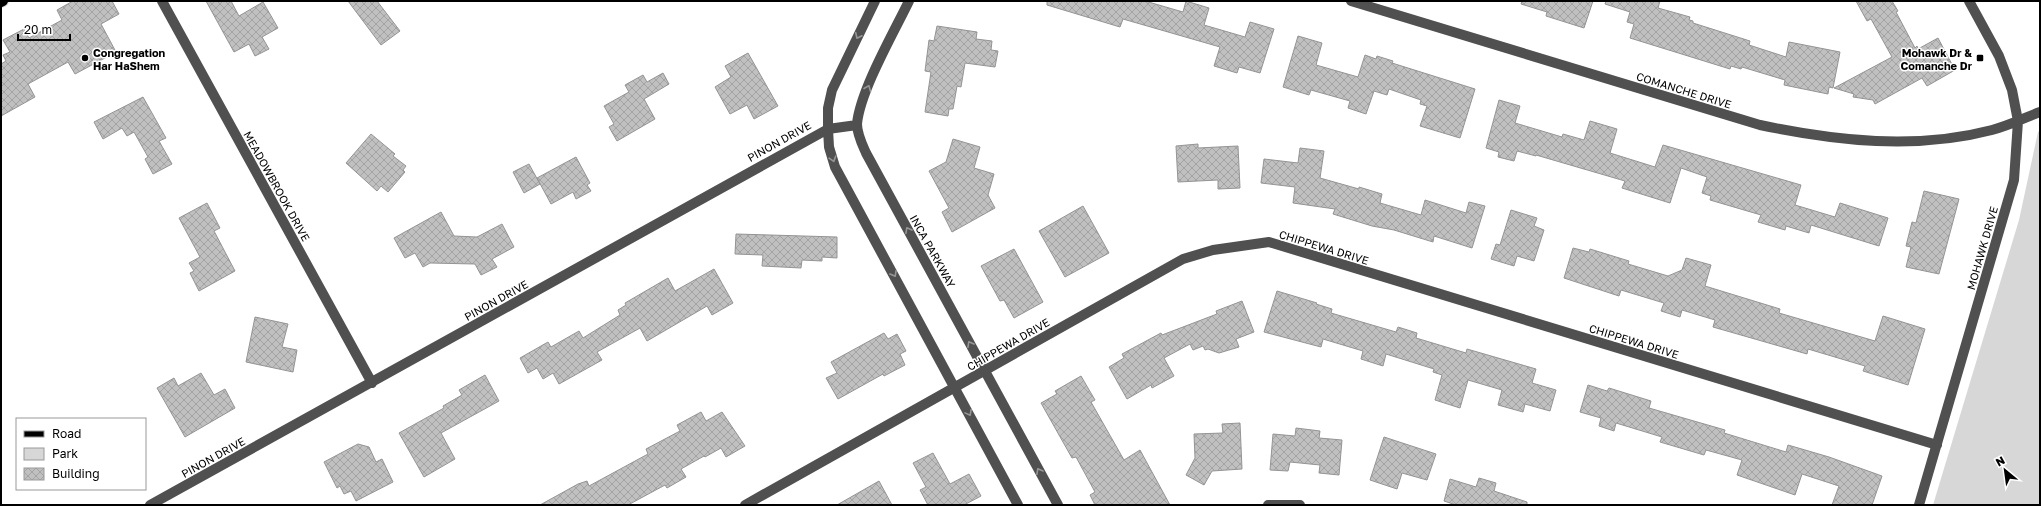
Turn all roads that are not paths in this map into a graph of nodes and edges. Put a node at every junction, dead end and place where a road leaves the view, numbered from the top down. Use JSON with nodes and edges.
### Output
{"nodes":[{"id":1,"x":162,"y":1,"type":"edge"},
{"id":2,"x":875,"y":1,"type":"edge"},
{"id":3,"x":909,"y":1,"type":"edge"},
{"id":4,"x":1351,"y":1,"type":"edge"},
{"id":5,"x":1969,"y":1,"type":"edge"},
{"id":6,"x":2040,"y":112,"type":"edge"},
{"id":7,"x":2018,"y":121,"type":"junction"},
{"id":8,"x":857,"y":125,"type":"junction"},
{"id":9,"x":828,"y":128,"type":"junction"},
{"id":10,"x":985,"y":371,"type":"junction"},
{"id":11,"x":372,"y":383,"type":"junction"},
{"id":12,"x":955,"y":388,"type":"junction"},
{"id":13,"x":1937,"y":445,"type":"junction"},
{"id":14,"x":150,"y":505,"type":"edge"},
{"id":15,"x":745,"y":505,"type":"edge"},
{"id":16,"x":1018,"y":505,"type":"edge"},
{"id":17,"x":1058,"y":505,"type":"edge"},
{"id":18,"x":1268,"y":505,"type":"edge"},
{"id":19,"x":1300,"y":505,"type":"edge"},
{"id":20,"x":1919,"y":505,"type":"edge"}],
"edges":[{"from":1,"to":11,"type":"street","name":"MEADOWBROOK DRIVE"},
{"from":2,"to":9,"type":"street","one_way":true},
{"from":8,"to":3,"type":"street","name":"INCA PARKWAY","one_way":true},
{"from":4,"to":7,"type":"street","name":"COMANCHE DRIVE"},
{"from":5,"to":7,"type":"street","name":"MOHAWK DRIVE"},
{"from":6,"to":7,"type":"street","name":"COMANCHE DRIVE"},
{"from":7,"to":13,"type":"street","name":"MOHAWK DRIVE"},
{"from":8,"to":9,"type":"street","name":"PINON DRIVE"},
{"from":10,"to":8,"type":"street","name":"INCA PARKWAY","one_way":true},
{"from":9,"to":11,"type":"street","name":"PINON DRIVE"},
{"from":9,"to":12,"type":"street","one_way":true},
{"from":10,"to":12,"type":"street","name":"CHIPPEWA DRIVE"},
{"from":10,"to":13,"type":"street","name":"CHIPPEWA DRIVE"},
{"from":17,"to":10,"type":"street","name":"INCA PARKWAY","one_way":true},
{"from":11,"to":14,"type":"street","name":"PINON DRIVE"},
{"from":12,"to":15,"type":"street","name":"CHIPPEWA DRIVE"},
{"from":12,"to":16,"type":"street","one_way":true},
{"from":13,"to":20,"type":"street","name":"MOHAWK DRIVE"},
{"from":18,"to":19,"type":"street"}]}
